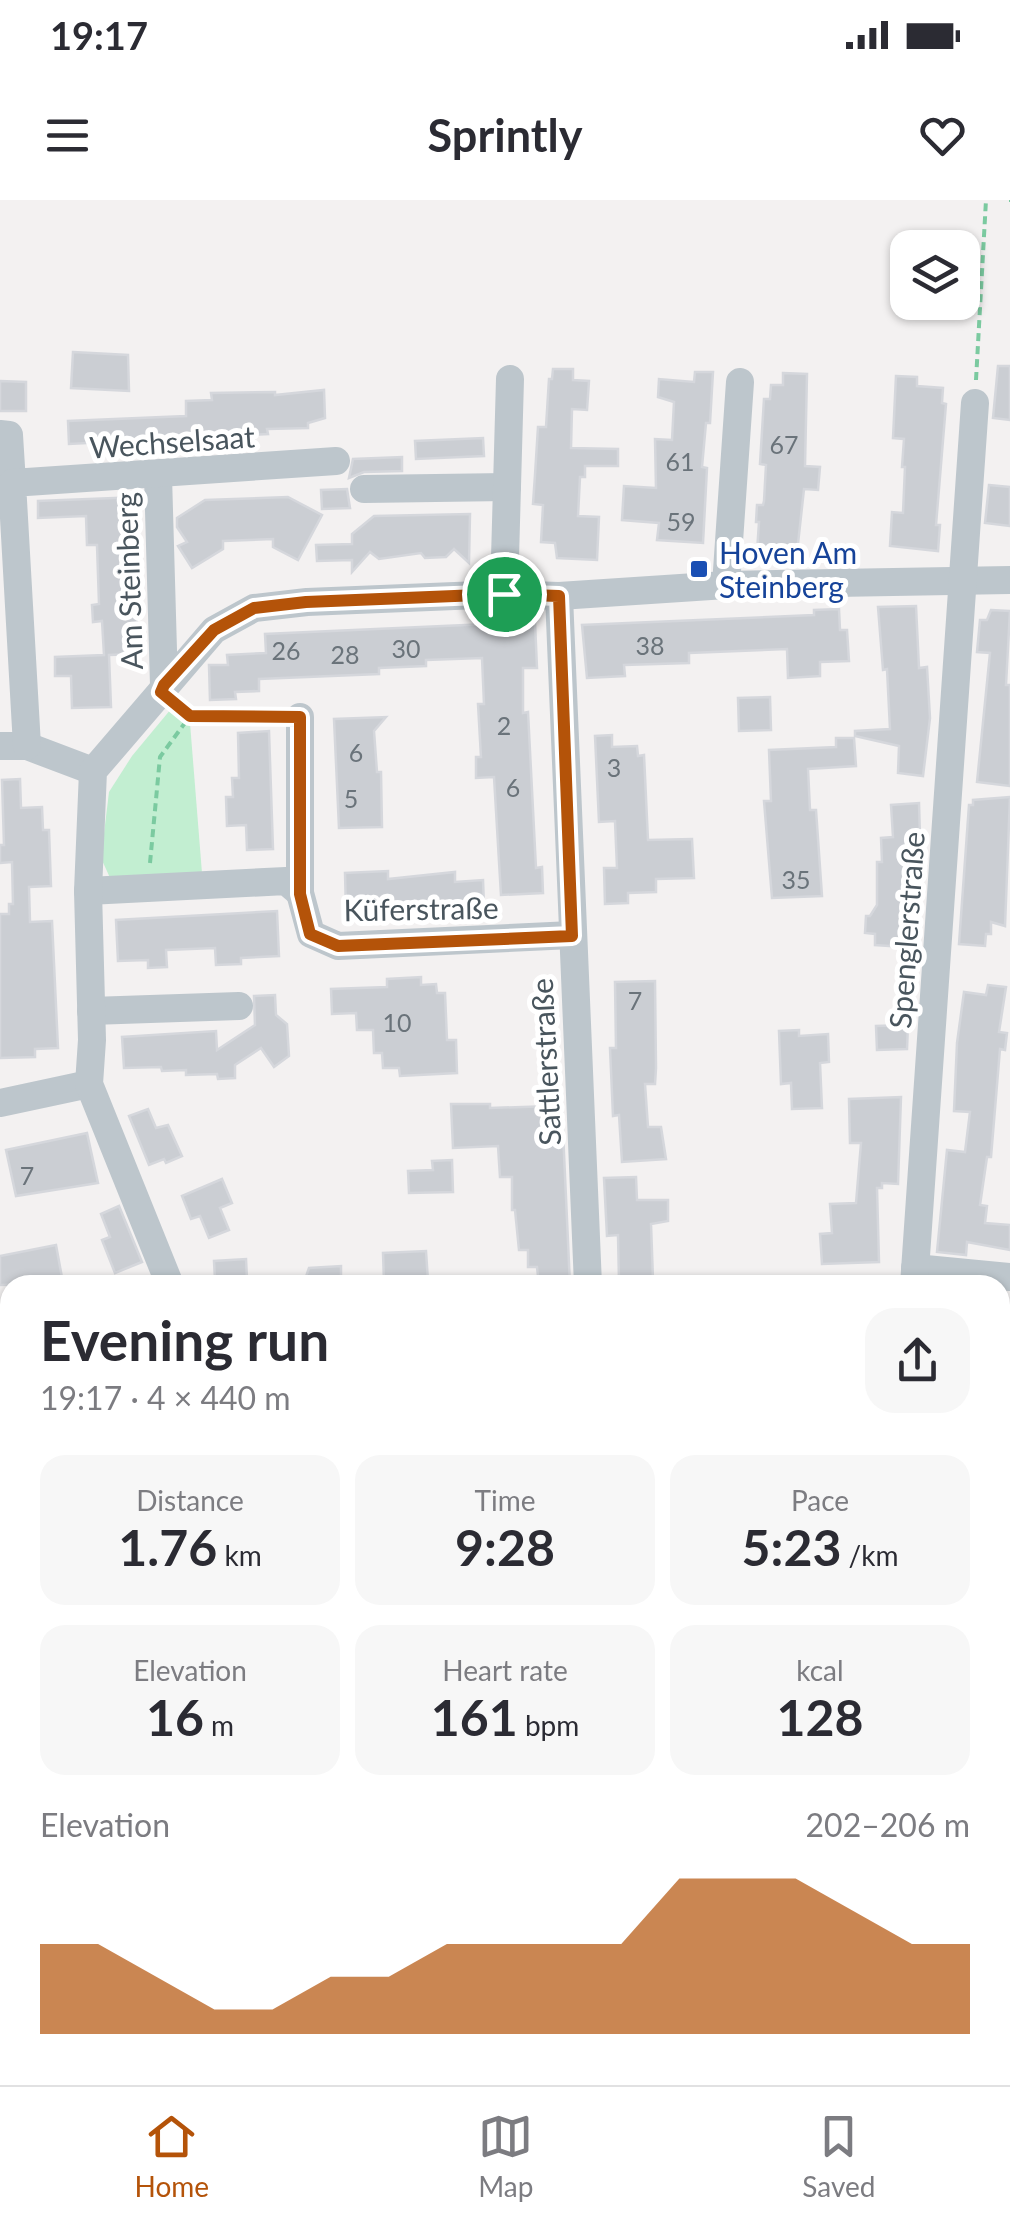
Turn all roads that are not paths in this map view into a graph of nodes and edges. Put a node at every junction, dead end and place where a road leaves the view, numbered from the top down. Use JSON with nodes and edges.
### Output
{"nodes":[{"id":1,"x":510,"y":379,"type":"dead end"},
{"id":2,"x":740,"y":382,"type":"dead end"},
{"id":3,"x":975,"y":402,"type":"road end"},
{"id":4,"x":0,"y":434,"type":"edge"},
{"id":5,"x":336,"y":461,"type":"dead end"},
{"id":6,"x":158,"y":476,"type":"junction"},
{"id":7,"x":12,"y":484,"type":"junction"},
{"id":8,"x":507,"y":487,"type":"junction"},
{"id":9,"x":364,"y":489,"type":"dead end"},
{"id":10,"x":961,"y":579,"type":"junction"},
{"id":11,"x":1010,"y":580,"type":"edge"},
{"id":12,"x":726,"y":585,"type":"junction"},
{"id":13,"x":504,"y":594,"type":"junction"},
{"id":14,"x":559,"y":596,"type":"junction"},
{"id":15,"x":162,"y":689,"type":"junction"},
{"id":16,"x":300,"y":717,"type":"road end"},
{"id":17,"x":14,"y":746,"type":"edge"},
{"id":18,"x":92,"y":771,"type":"junction"},
{"id":19,"x":88,"y":891,"type":"junction"},
{"id":20,"x":300,"y":894,"type":"junction"},
{"id":21,"x":572,"y":936,"type":"junction"},
{"id":22,"x":239,"y":1006,"type":"dead end"},
{"id":23,"x":92,"y":1011,"type":"junction"},
{"id":24,"x":89,"y":1084,"type":"junction"},
{"id":25,"x":0,"y":1103,"type":"edge"},
{"id":26,"x":166,"y":1275,"type":"edge"},
{"id":27,"x":588,"y":1275,"type":"edge"},
{"id":28,"x":914,"y":1275,"type":"edge"}],
"edges":[{"from":1,"to":8,"type":"street"},
{"from":2,"to":12,"type":"street"},
{"from":3,"to":10,"type":"street"},
{"from":4,"to":7,"type":"street"},
{"from":5,"to":6,"type":"street","name":"Wechselsaat"},
{"from":6,"to":7,"type":"street","name":"Wechselsaat"},
{"from":6,"to":15,"type":"street","name":"Am Steinberg"},
{"from":7,"to":17,"type":"street"},
{"from":8,"to":9,"type":"street"},
{"from":8,"to":13,"type":"street"},
{"from":10,"to":11,"type":"street","name":"Am Steinberg"},
{"from":10,"to":12,"type":"street","name":"Am Steinberg"},
{"from":10,"to":28,"type":"street","name":"Spenglerstraße"},
{"from":12,"to":14,"type":"street","name":"Am Steinberg"},
{"from":13,"to":14,"type":"street","name":"Am Steinberg"},
{"from":13,"to":15,"type":"street","name":"Am Steinberg"},
{"from":14,"to":21,"type":"street","name":"Sattlerstraße"},
{"from":15,"to":18,"type":"street","name":"Am Steinberg"},
{"from":16,"to":20,"type":"street","name":"Küferstraße"},
{"from":17,"to":18,"type":"street"},
{"from":18,"to":19,"type":"street"},
{"from":19,"to":20,"type":"street"},
{"from":19,"to":23,"type":"street"},
{"from":20,"to":21,"type":"street","name":"Küferstraße"},
{"from":21,"to":27,"type":"street","name":"Sattlerstraße"},
{"from":22,"to":23,"type":"street"},
{"from":23,"to":24,"type":"street"},
{"from":24,"to":25,"type":"street"},
{"from":24,"to":26,"type":"street"}]}
